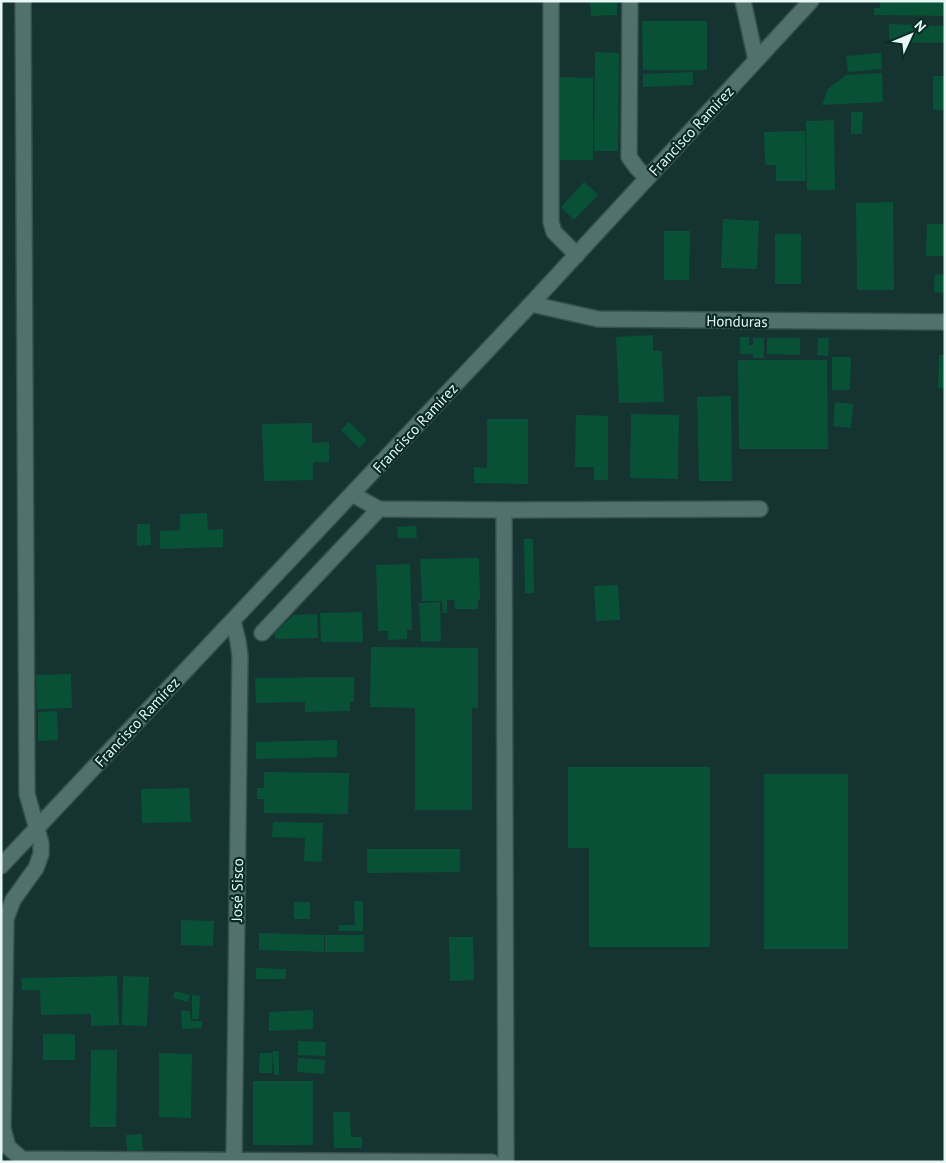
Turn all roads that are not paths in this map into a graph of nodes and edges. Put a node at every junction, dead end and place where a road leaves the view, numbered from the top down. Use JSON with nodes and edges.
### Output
{"nodes":[{"id":1,"x":23,"y":1,"type":"edge"},
{"id":2,"x":551,"y":1,"type":"edge"},
{"id":3,"x":630,"y":1,"type":"edge"},
{"id":4,"x":743,"y":1,"type":"edge"},
{"id":5,"x":811,"y":1,"type":"edge"},
{"id":6,"x":756,"y":60,"type":"junction"},
{"id":7,"x":647,"y":178,"type":"junction"},
{"id":8,"x":577,"y":255,"type":"junction"},
{"id":9,"x":530,"y":304,"type":"junction"},
{"id":10,"x":945,"y":322,"type":"edge"},
{"id":11,"x":352,"y":494,"type":"junction"},
{"id":12,"x":378,"y":509,"type":"junction"},
{"id":13,"x":760,"y":509,"type":"dead end"},
{"id":14,"x":504,"y":510,"type":"junction"},
{"id":15,"x":233,"y":621,"type":"junction"},
{"id":16,"x":262,"y":633,"type":"dead end"},
{"id":17,"x":37,"y":828,"type":"junction"},
{"id":18,"x":16,"y":852,"type":"junction"},
{"id":19,"x":1,"y":858,"type":"edge"},
{"id":20,"x":1,"y":866,"type":"edge"},
{"id":21,"x":234,"y":1160,"type":"junction"},
{"id":22,"x":492,"y":1162,"type":"edge"},
{"id":23,"x":506,"y":1162,"type":"edge"}],
"edges":[{"from":1,"to":17,"type":"street"},
{"from":2,"to":8,"type":"street"},
{"from":3,"to":7,"type":"street"},
{"from":4,"to":6,"type":"street"},
{"from":5,"to":6,"type":"street","name":"Francisco Ramírez"},
{"from":6,"to":7,"type":"street","name":"Francisco Ramírez"},
{"from":7,"to":8,"type":"street","name":"Francisco Ramírez"},
{"from":8,"to":9,"type":"street","name":"Francisco Ramírez"},
{"from":9,"to":10,"type":"street","name":"Honduras"},
{"from":9,"to":11,"type":"street","name":"Francisco Ramírez"},
{"from":11,"to":12,"type":"street"},
{"from":11,"to":15,"type":"street","name":"Francisco Ramírez"},
{"from":12,"to":14,"type":"street"},
{"from":12,"to":16,"type":"street"},
{"from":13,"to":14,"type":"street"},
{"from":14,"to":23,"type":"street"},
{"from":15,"to":17,"type":"street","name":"Francisco Ramírez"},
{"from":15,"to":21,"type":"street","name":"José Sisco"},
{"from":17,"to":18,"type":"street","name":"Francisco Ramírez"},
{"from":17,"to":21,"type":"street"},
{"from":18,"to":19,"type":"street","name":"Francisco Ramírez"},
{"from":18,"to":20,"type":"street","name":"Francisco Ramírez"},
{"from":21,"to":22,"type":"street"}]}
